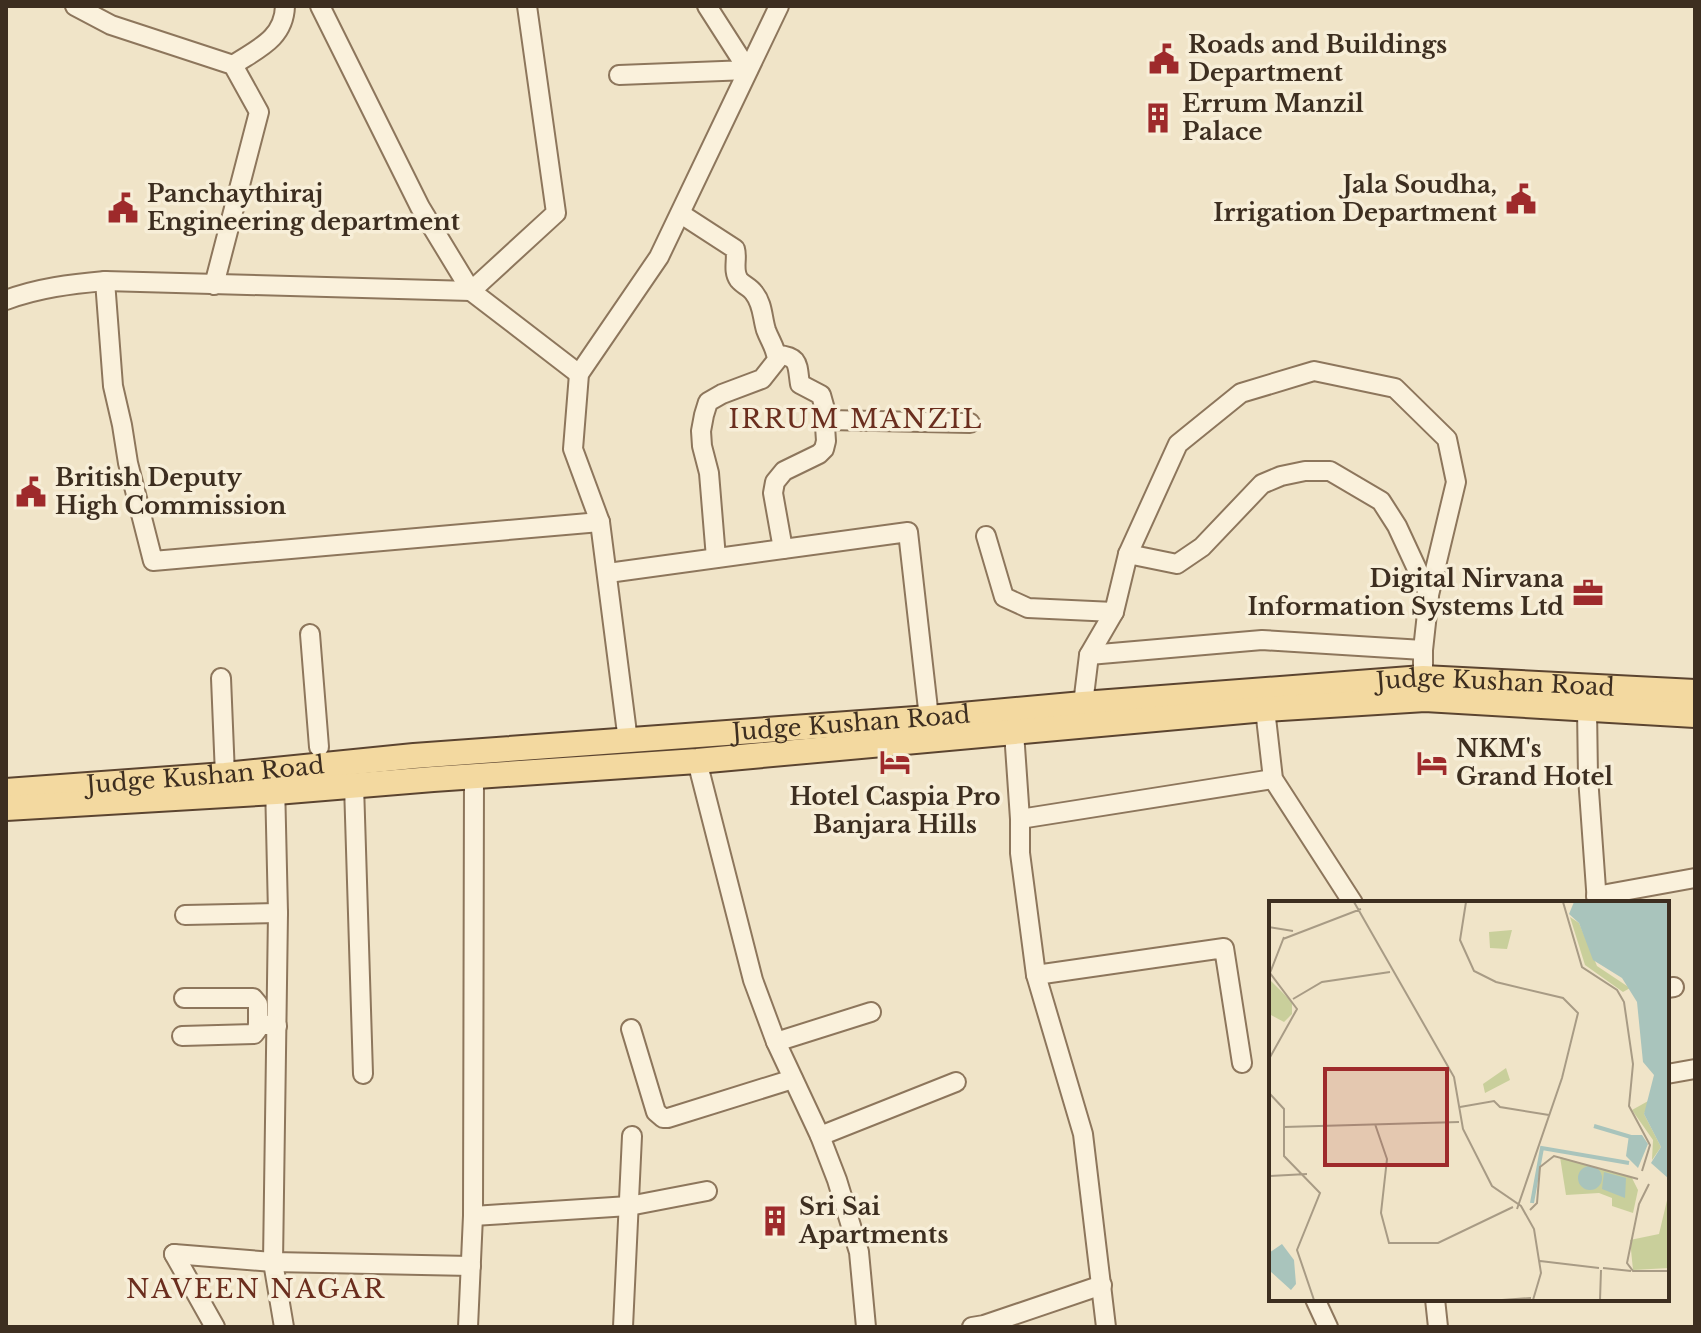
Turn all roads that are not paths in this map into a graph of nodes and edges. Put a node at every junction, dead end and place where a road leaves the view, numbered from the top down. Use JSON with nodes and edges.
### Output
{"nodes":[{"id":1,"x":75,"y":6,"type":"edge"},
{"id":2,"x":285,"y":6,"type":"edge"},
{"id":3,"x":320,"y":6,"type":"edge"},
{"id":4,"x":527,"y":6,"type":"edge"},
{"id":5,"x":707,"y":6,"type":"edge"},
{"id":6,"x":779,"y":6,"type":"edge"},
{"id":7,"x":233,"y":65,"type":"junction"},
{"id":8,"x":748,"y":70,"type":"junction"},
{"id":9,"x":619,"y":75,"type":"dead end"},
{"id":10,"x":681,"y":214,"type":"junction"},
{"id":11,"x":105,"y":281,"type":"junction"},
{"id":12,"x":214,"y":285,"type":"junction"},
{"id":13,"x":471,"y":291,"type":"junction"},
{"id":14,"x":6,"y":300,"type":"edge"},
{"id":15,"x":777,"y":355,"type":"junction"},
{"id":16,"x":579,"y":374,"type":"junction"},
{"id":17,"x":828,"y":420,"type":"junction"},
{"id":18,"x":970,"y":423,"type":"dead end"},
{"id":19,"x":600,"y":522,"type":"junction"},
{"id":20,"x":986,"y":536,"type":"dead end"},
{"id":21,"x":783,"y":549,"type":"junction"},
{"id":22,"x":1128,"y":554,"type":"junction"},
{"id":23,"x":716,"y":558,"type":"junction"},
{"id":24,"x":608,"y":573,"type":"junction"},
{"id":25,"x":1429,"y":595,"type":"junction"},
{"id":26,"x":1114,"y":612,"type":"junction"},
{"id":27,"x":310,"y":634,"type":"dead end"},
{"id":28,"x":1423,"y":650,"type":"junction"},
{"id":29,"x":1089,"y":655,"type":"junction"},
{"id":30,"x":221,"y":678,"type":"dead end"},
{"id":31,"x":1423,"y":678,"type":"junction"},
{"id":32,"x":1695,"y":692,"type":"edge"},
{"id":33,"x":1083,"y":704,"type":"junction"},
{"id":34,"x":1265,"y":709,"type":"junction"},
{"id":35,"x":1587,"y":709,"type":"junction"},
{"id":36,"x":1695,"y":715,"type":"edge"},
{"id":37,"x":929,"y":718,"type":"junction"},
{"id":38,"x":1014,"y":732,"type":"junction"},
{"id":39,"x":628,"y":741,"type":"junction"},
{"id":40,"x":319,"y":747,"type":"dead end"},
{"id":41,"x":697,"y":761,"type":"junction"},
{"id":42,"x":225,"y":775,"type":"junction"},
{"id":43,"x":474,"y":776,"type":"junction"},
{"id":44,"x":1273,"y":779,"type":"junction"},
{"id":45,"x":275,"y":781,"type":"junction"},
{"id":46,"x":354,"y":785,"type":"junction"},
{"id":47,"x":6,"y":791,"type":"edge"},
{"id":48,"x":6,"y":808,"type":"edge"},
{"id":49,"x":1020,"y":819,"type":"junction"},
{"id":50,"x":1695,"y":878,"type":"edge"},
{"id":51,"x":1597,"y":899,"type":"edge"},
{"id":52,"x":1352,"y":901,"type":"edge"},
{"id":53,"x":278,"y":913,"type":"junction"},
{"id":54,"x":185,"y":915,"type":"dead end"},
{"id":55,"x":1036,"y":975,"type":"junction"},
{"id":56,"x":184,"y":998,"type":"dead end"},
{"id":57,"x":871,"y":1012,"type":"dead end"},
{"id":58,"x":267,"y":1025,"type":"junction"},
{"id":59,"x":631,"y":1029,"type":"dead end"},
{"id":60,"x":182,"y":1036,"type":"dead end"},
{"id":61,"x":776,"y":1042,"type":"junction"},
{"id":62,"x":1242,"y":1063,"type":"dead end"},
{"id":63,"x":1695,"y":1069,"type":"edge"},
{"id":64,"x":363,"y":1074,"type":"dead end"},
{"id":65,"x":1669,"y":1074,"type":"edge"},
{"id":66,"x":793,"y":1079,"type":"junction"},
{"id":67,"x":956,"y":1082,"type":"dead end"},
{"id":68,"x":632,"y":1136,"type":"dead end"},
{"id":69,"x":820,"y":1136,"type":"junction"},
{"id":70,"x":707,"y":1191,"type":"dead end"},
{"id":71,"x":629,"y":1206,"type":"junction"},
{"id":72,"x":473,"y":1216,"type":"junction"},
{"id":73,"x":273,"y":1262,"type":"junction"},
{"id":74,"x":471,"y":1266,"type":"junction"},
{"id":75,"x":1102,"y":1285,"type":"junction"},
{"id":76,"x":1316,"y":1301,"type":"edge"},
{"id":77,"x":1435,"y":1301,"type":"edge"},
{"id":78,"x":980,"y":1326,"type":"edge"},
{"id":79,"x":215,"y":1327,"type":"edge"},
{"id":80,"x":284,"y":1327,"type":"edge"},
{"id":81,"x":468,"y":1327,"type":"edge"},
{"id":82,"x":623,"y":1327,"type":"edge"},
{"id":83,"x":866,"y":1327,"type":"edge"},
{"id":84,"x":1106,"y":1327,"type":"edge"},
{"id":85,"x":1328,"y":1327,"type":"edge"},
{"id":86,"x":1438,"y":1327,"type":"edge"}],
"edges":[{"from":1,"to":7,"type":"street"},
{"from":2,"to":7,"type":"street"},
{"from":3,"to":13,"type":"street"},
{"from":4,"to":13,"type":"street"},
{"from":5,"to":8,"type":"street"},
{"from":6,"to":8,"type":"street"},
{"from":7,"to":12,"type":"street"},
{"from":8,"to":9,"type":"street"},
{"from":8,"to":10,"type":"street"},
{"from":10,"to":15,"type":"street"},
{"from":10,"to":16,"type":"street"},
{"from":11,"to":12,"type":"street"},
{"from":11,"to":14,"type":"street"},
{"from":11,"to":19,"type":"street"},
{"from":12,"to":13,"type":"street"},
{"from":13,"to":16,"type":"street"},
{"from":15,"to":17,"type":"street"},
{"from":15,"to":23,"type":"street"},
{"from":16,"to":19,"type":"street"},
{"from":17,"to":18,"type":"street"},
{"from":17,"to":21,"type":"street"},
{"from":19,"to":24,"type":"street"},
{"from":20,"to":26,"type":"street"},
{"from":21,"to":23,"type":"street"},
{"from":21,"to":37,"type":"street"},
{"from":22,"to":25,"type":"street"},
{"from":22,"to":25,"type":"street"},
{"from":22,"to":26,"type":"street"},
{"from":23,"to":24,"type":"street"},
{"from":24,"to":39,"type":"street"},
{"from":25,"to":28,"type":"street"},
{"from":26,"to":29,"type":"street"},
{"from":27,"to":40,"type":"street"},
{"from":28,"to":29,"type":"street"},
{"from":28,"to":31,"type":"street"},
{"from":29,"to":33,"type":"street"},
{"from":30,"to":42,"type":"street"},
{"from":31,"to":32,"type":"main road","name":"Judge Kushan Road"},
{"from":31,"to":33,"type":"main road","name":"Judge Kushan Road"},
{"from":33,"to":37,"type":"main road","name":"Judge Kushan Road"},
{"from":34,"to":35,"type":"main road","name":"Judge Kushan Road"},
{"from":34,"to":38,"type":"main road","name":"Judge Kushan Road"},
{"from":34,"to":44,"type":"street"},
{"from":35,"to":36,"type":"main road","name":"Judge Kushan Road"},
{"from":35,"to":51,"type":"street"},
{"from":37,"to":39,"type":"main road","name":"Judge Kushan Road"},
{"from":38,"to":41,"type":"main road","name":"Judge Kushan Road"},
{"from":38,"to":49,"type":"street"},
{"from":39,"to":45,"type":"main road","name":"Judge Kushan Road"},
{"from":41,"to":43,"type":"main road","name":"Judge Kushan Road"},
{"from":41,"to":61,"type":"street"},
{"from":42,"to":45,"type":"main road","name":"Judge Kushan Road"},
{"from":42,"to":47,"type":"main road","name":"Judge Kushan Road"},
{"from":43,"to":46,"type":"main road","name":"Judge Kushan Road"},
{"from":43,"to":72,"type":"street"},
{"from":44,"to":49,"type":"street"},
{"from":44,"to":52,"type":"street"},
{"from":45,"to":46,"type":"main road","name":"Judge Kushan Road"},
{"from":45,"to":48,"type":"main road","name":"Judge Kushan Road"},
{"from":45,"to":53,"type":"street"},
{"from":46,"to":64,"type":"street"},
{"from":49,"to":55,"type":"street"},
{"from":50,"to":51,"type":"street"},
{"from":53,"to":54,"type":"street"},
{"from":53,"to":58,"type":"street"},
{"from":55,"to":62,"type":"street"},
{"from":55,"to":75,"type":"street"},
{"from":56,"to":58,"type":"street"},
{"from":57,"to":61,"type":"street"},
{"from":58,"to":60,"type":"street"},
{"from":58,"to":73,"type":"street"},
{"from":59,"to":66,"type":"street"},
{"from":61,"to":66,"type":"street"},
{"from":63,"to":65,"type":"street"},
{"from":66,"to":69,"type":"street"},
{"from":67,"to":69,"type":"street"},
{"from":68,"to":71,"type":"street"},
{"from":69,"to":83,"type":"street"},
{"from":70,"to":71,"type":"street"},
{"from":71,"to":72,"type":"street"},
{"from":71,"to":82,"type":"street"},
{"from":72,"to":74,"type":"street"},
{"from":73,"to":74,"type":"street"},
{"from":73,"to":79,"type":"street"},
{"from":73,"to":80,"type":"street"},
{"from":74,"to":81,"type":"street"},
{"from":75,"to":78,"type":"street"},
{"from":75,"to":84,"type":"street"},
{"from":76,"to":85,"type":"street"},
{"from":77,"to":86,"type":"street"}]}
